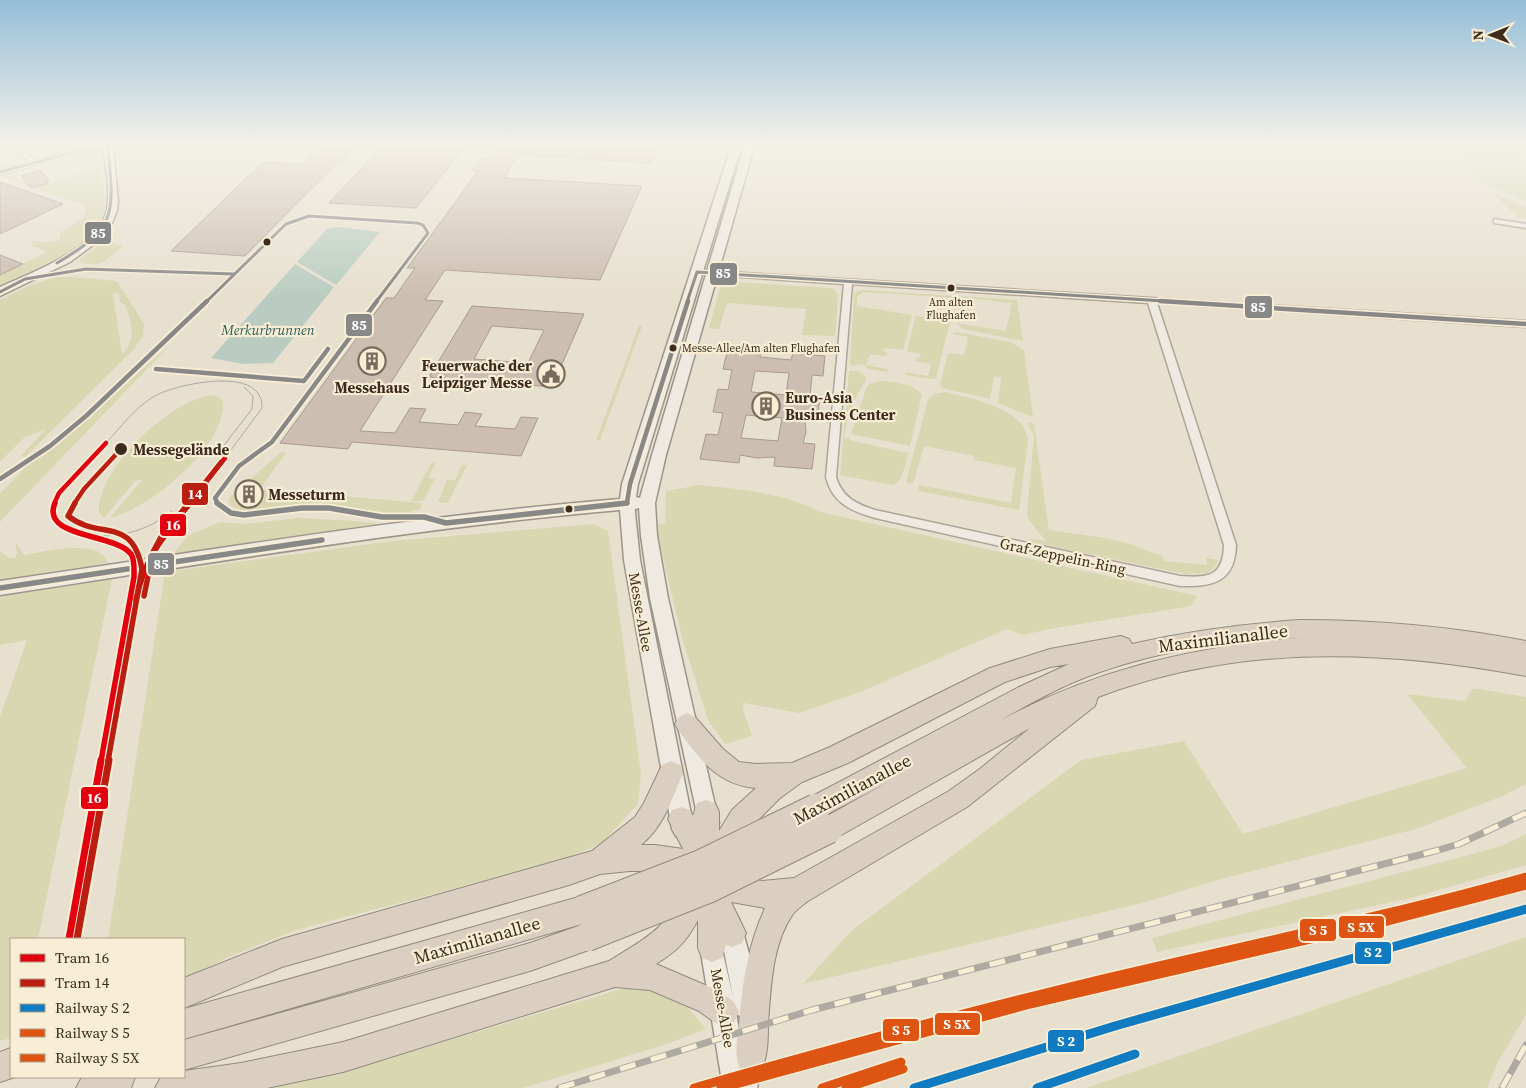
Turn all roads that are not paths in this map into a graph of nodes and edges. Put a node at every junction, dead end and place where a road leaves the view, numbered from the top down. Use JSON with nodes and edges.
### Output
{"nodes":[{"id":1,"x":111,"y":195,"type":"edge"},
{"id":2,"x":724,"y":195,"type":"edge"},
{"id":3,"x":732,"y":195,"type":"edge"},
{"id":4,"x":1497,"y":221,"type":"dead end"},
{"id":5,"x":1526,"y":226,"type":"edge"},
{"id":6,"x":704,"y":273,"type":"junction"},
{"id":7,"x":848,"y":282,"type":"junction"},
{"id":8,"x":0,"y":292,"type":"edge"},
{"id":9,"x":1152,"y":302,"type":"junction"},
{"id":10,"x":1526,"y":324,"type":"edge"},
{"id":11,"x":627,"y":503,"type":"junction"},
{"id":12,"x":647,"y":503,"type":"junction"},
{"id":13,"x":0,"y":588,"type":"edge"},
{"id":14,"x":1153,"y":646,"type":"junction"},
{"id":15,"x":1526,"y":650,"type":"edge"},
{"id":16,"x":1526,"y":666,"type":"edge"},
{"id":17,"x":1107,"y":685,"type":"junction"},
{"id":18,"x":687,"y":724,"type":"junction"},
{"id":19,"x":671,"y":773,"type":"junction"},
{"id":20,"x":793,"y":774,"type":"junction"},
{"id":21,"x":694,"y":816,"type":"junction"},
{"id":22,"x":823,"y":819,"type":"junction"},
{"id":23,"x":600,"y":861,"type":"junction"},
{"id":24,"x":708,"y":876,"type":"junction"},
{"id":25,"x":798,"y":891,"type":"junction"},
{"id":26,"x":584,"y":923,"type":"junction"},
{"id":27,"x":722,"y":940,"type":"junction"},
{"id":28,"x":615,"y":972,"type":"junction"},
{"id":29,"x":185,"y":993,"type":"edge"},
{"id":30,"x":724,"y":1012,"type":"junction"},
{"id":31,"x":185,"y":1024,"type":"edge"},
{"id":32,"x":185,"y":1055,"type":"edge"},
{"id":33,"x":751,"y":1058,"type":"junction"},
{"id":34,"x":117,"y":1078,"type":"edge"},
{"id":35,"x":92,"y":1088,"type":"edge"},
{"id":36,"x":171,"y":1088,"type":"edge"},
{"id":37,"x":736,"y":1088,"type":"edge"},
{"id":38,"x":744,"y":1088,"type":"edge"}],
"edges":[{"from":1,"to":8,"type":"main road"},
{"from":2,"to":6,"type":"main road","name":"Messe-Allee"},
{"from":3,"to":6,"type":"main road","name":"Messe-Allee"},
{"from":4,"to":5,"type":"street"},
{"from":6,"to":7,"type":"street"},
{"from":6,"to":11,"type":"main road","name":"Messe-Allee"},
{"from":6,"to":12,"type":"main road","name":"Messe-Allee"},
{"from":7,"to":9,"type":"street"},
{"from":7,"to":9,"type":"street","name":"Graf-Zeppelin-Ring"},
{"from":9,"to":10,"type":"street"},
{"from":11,"to":12,"type":"main road"},
{"from":11,"to":13,"type":"main road"},
{"from":11,"to":19,"type":"main road","name":"Messe-Allee"},
{"from":12,"to":18,"type":"main road","name":"Messe-Allee"},
{"from":14,"to":15,"type":"highway","name":"Maximilianallee"},
{"from":14,"to":20,"type":"highway"},
{"from":14,"to":22,"type":"highway","name":"Maximilianallee"},
{"from":16,"to":17,"type":"highway"},
{"from":17,"to":22,"type":"highway"},
{"from":17,"to":25,"type":"highway"},
{"from":18,"to":20,"type":"highway"},
{"from":18,"to":21,"type":"main road","name":"Messe-Allee"},
{"from":19,"to":21,"type":"main road","name":"Messe-Allee"},
{"from":19,"to":23,"type":"highway"},
{"from":20,"to":24,"type":"highway"},
{"from":21,"to":24,"type":"highway"},
{"from":22,"to":26,"type":"highway","bridge":true},
{"from":23,"to":24,"type":"highway"},
{"from":23,"to":29,"type":"highway"},
{"from":24,"to":25,"type":"highway"},
{"from":24,"to":27,"type":"highway"},
{"from":24,"to":28,"type":"highway"},
{"from":25,"to":33,"type":"highway"},
{"from":26,"to":31,"type":"highway","name":"Maximilianallee"},
{"from":26,"to":32,"type":"highway","name":"Maximilianallee"},
{"from":27,"to":30,"type":"main road","name":"Messe-Allee"},
{"from":27,"to":33,"type":"main road","name":"Messe-Allee"},
{"from":28,"to":30,"type":"highway"},
{"from":28,"to":36,"type":"highway"},
{"from":30,"to":37,"type":"main road","name":"Messe-Allee"},
{"from":33,"to":38,"type":"main road","name":"Messe-Allee"},
{"from":34,"to":35,"type":"highway"}]}
